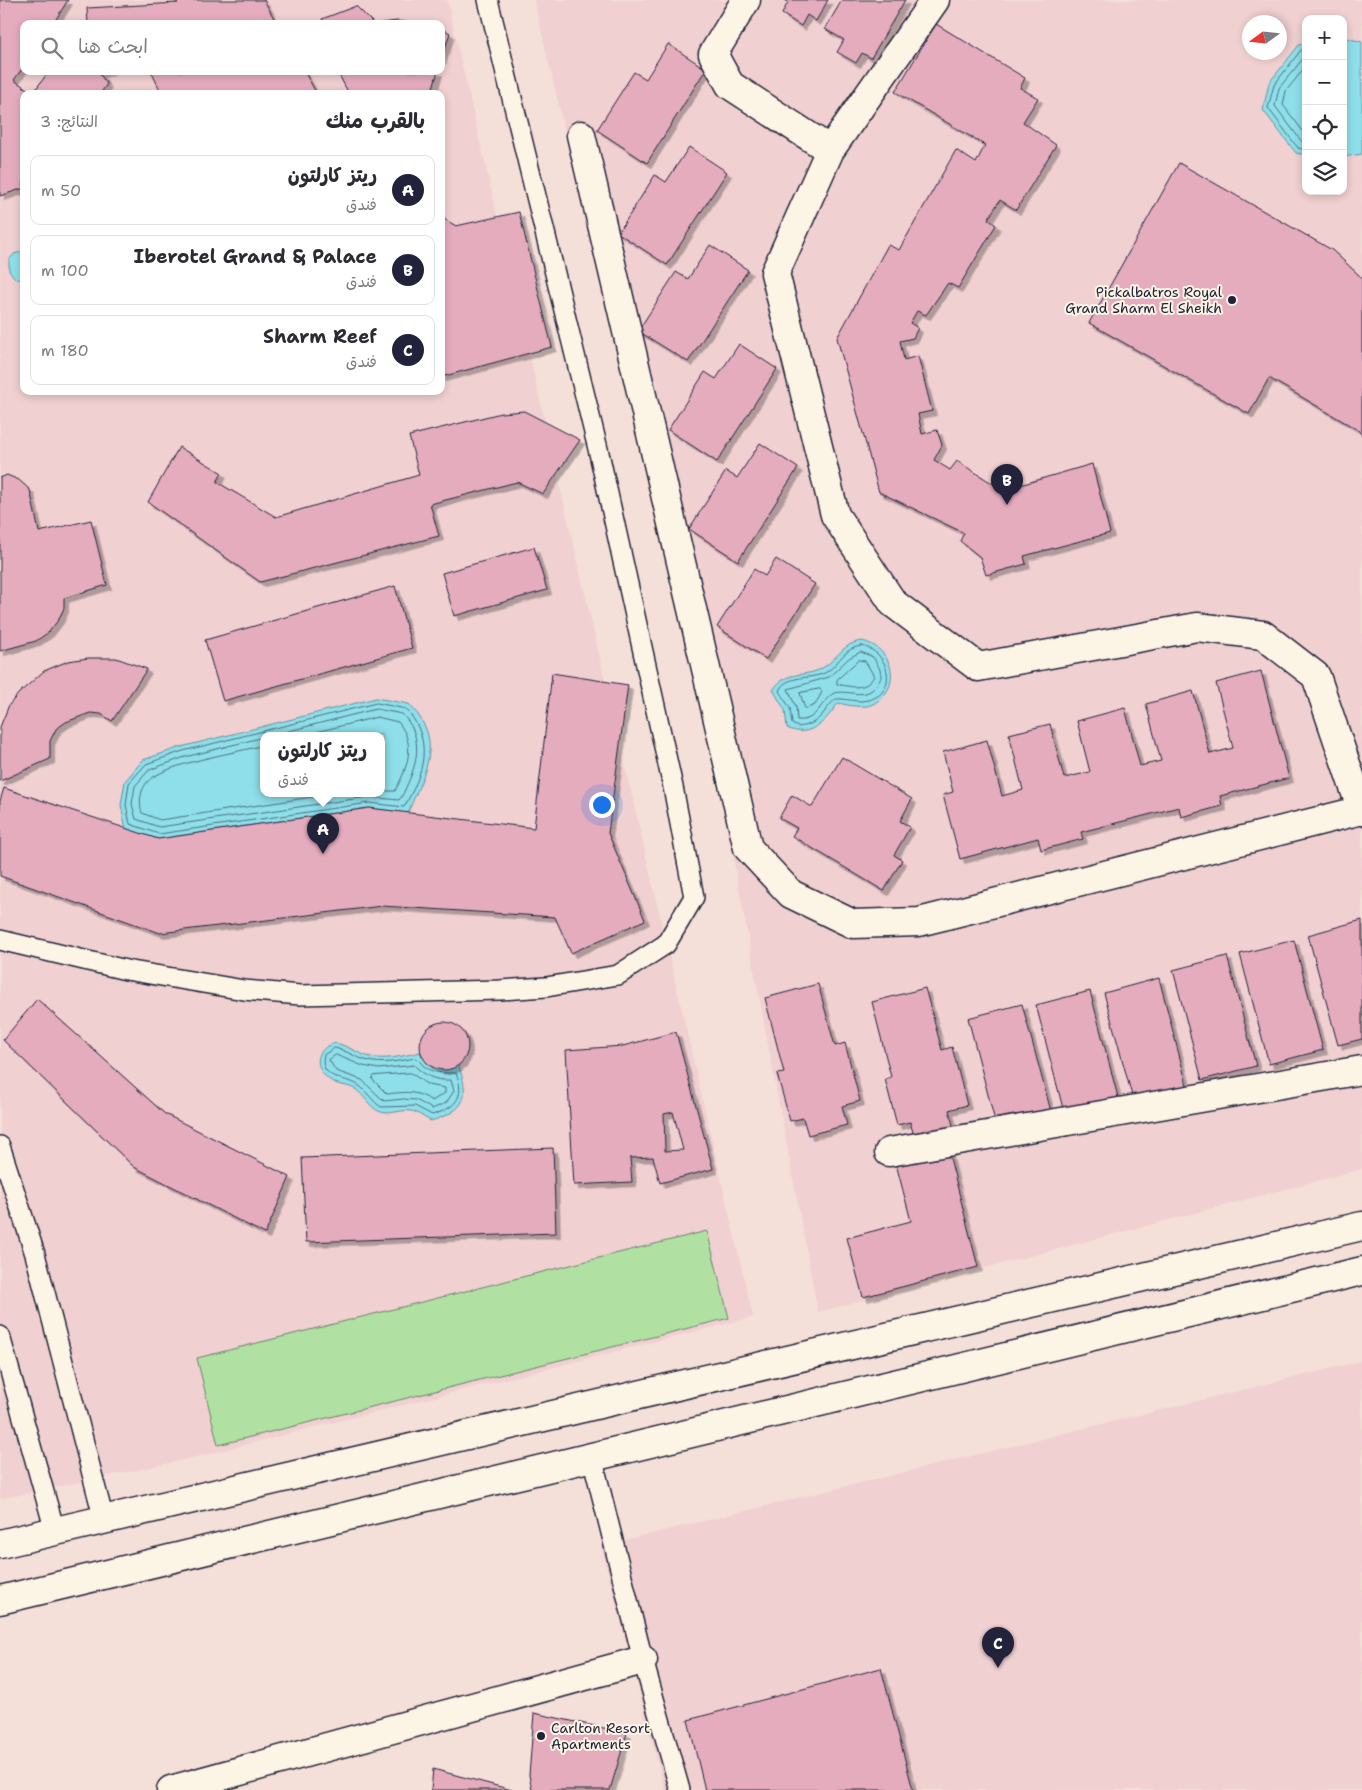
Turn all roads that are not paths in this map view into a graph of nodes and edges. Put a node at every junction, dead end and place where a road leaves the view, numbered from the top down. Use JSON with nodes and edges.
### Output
{"nodes":[{"id":1,"x":488,"y":0,"type":"edge"},
{"id":2,"x":746,"y":0,"type":"edge"},
{"id":3,"x":936,"y":0,"type":"edge"},
{"id":4,"x":581,"y":135,"type":"dead end"},
{"id":5,"x":830,"y":150,"type":"junction"},
{"id":6,"x":1362,"y":810,"type":"edge"},
{"id":7,"x":0,"y":940,"type":"edge"},
{"id":8,"x":1362,"y":1070,"type":"edge"},
{"id":9,"x":0,"y":1146,"type":"edge"},
{"id":10,"x":889,"y":1152,"type":"dead end"},
{"id":11,"x":1362,"y":1226,"type":"edge"},
{"id":12,"x":1362,"y":1271,"type":"edge"},
{"id":13,"x":0,"y":1336,"type":"edge"},
{"id":14,"x":592,"y":1457,"type":"junction"},
{"id":15,"x":104,"y":1520,"type":"junction"},
{"id":16,"x":55,"y":1531,"type":"junction"},
{"id":17,"x":0,"y":1544,"type":"edge"},
{"id":18,"x":0,"y":1600,"type":"edge"},
{"id":19,"x":643,"y":1660,"type":"junction"},
{"id":20,"x":171,"y":1790,"type":"edge"},
{"id":21,"x":680,"y":1790,"type":"edge"}],
"edges":[{"from":1,"to":7,"type":"lane"},
{"from":2,"to":5,"type":"street"},
{"from":3,"to":5,"type":"street"},
{"from":4,"to":6,"type":"street"},
{"from":5,"to":6,"type":"street"},
{"from":8,"to":10,"type":"street"},
{"from":9,"to":15,"type":"lane"},
{"from":11,"to":15,"type":"street"},
{"from":12,"to":14,"type":"street"},
{"from":13,"to":16,"type":"lane"},
{"from":14,"to":18,"type":"street"},
{"from":14,"to":19,"type":"lane"},
{"from":15,"to":16,"type":"street"},
{"from":16,"to":17,"type":"street"},
{"from":19,"to":20,"type":"street"},
{"from":19,"to":21,"type":"lane"}]}
